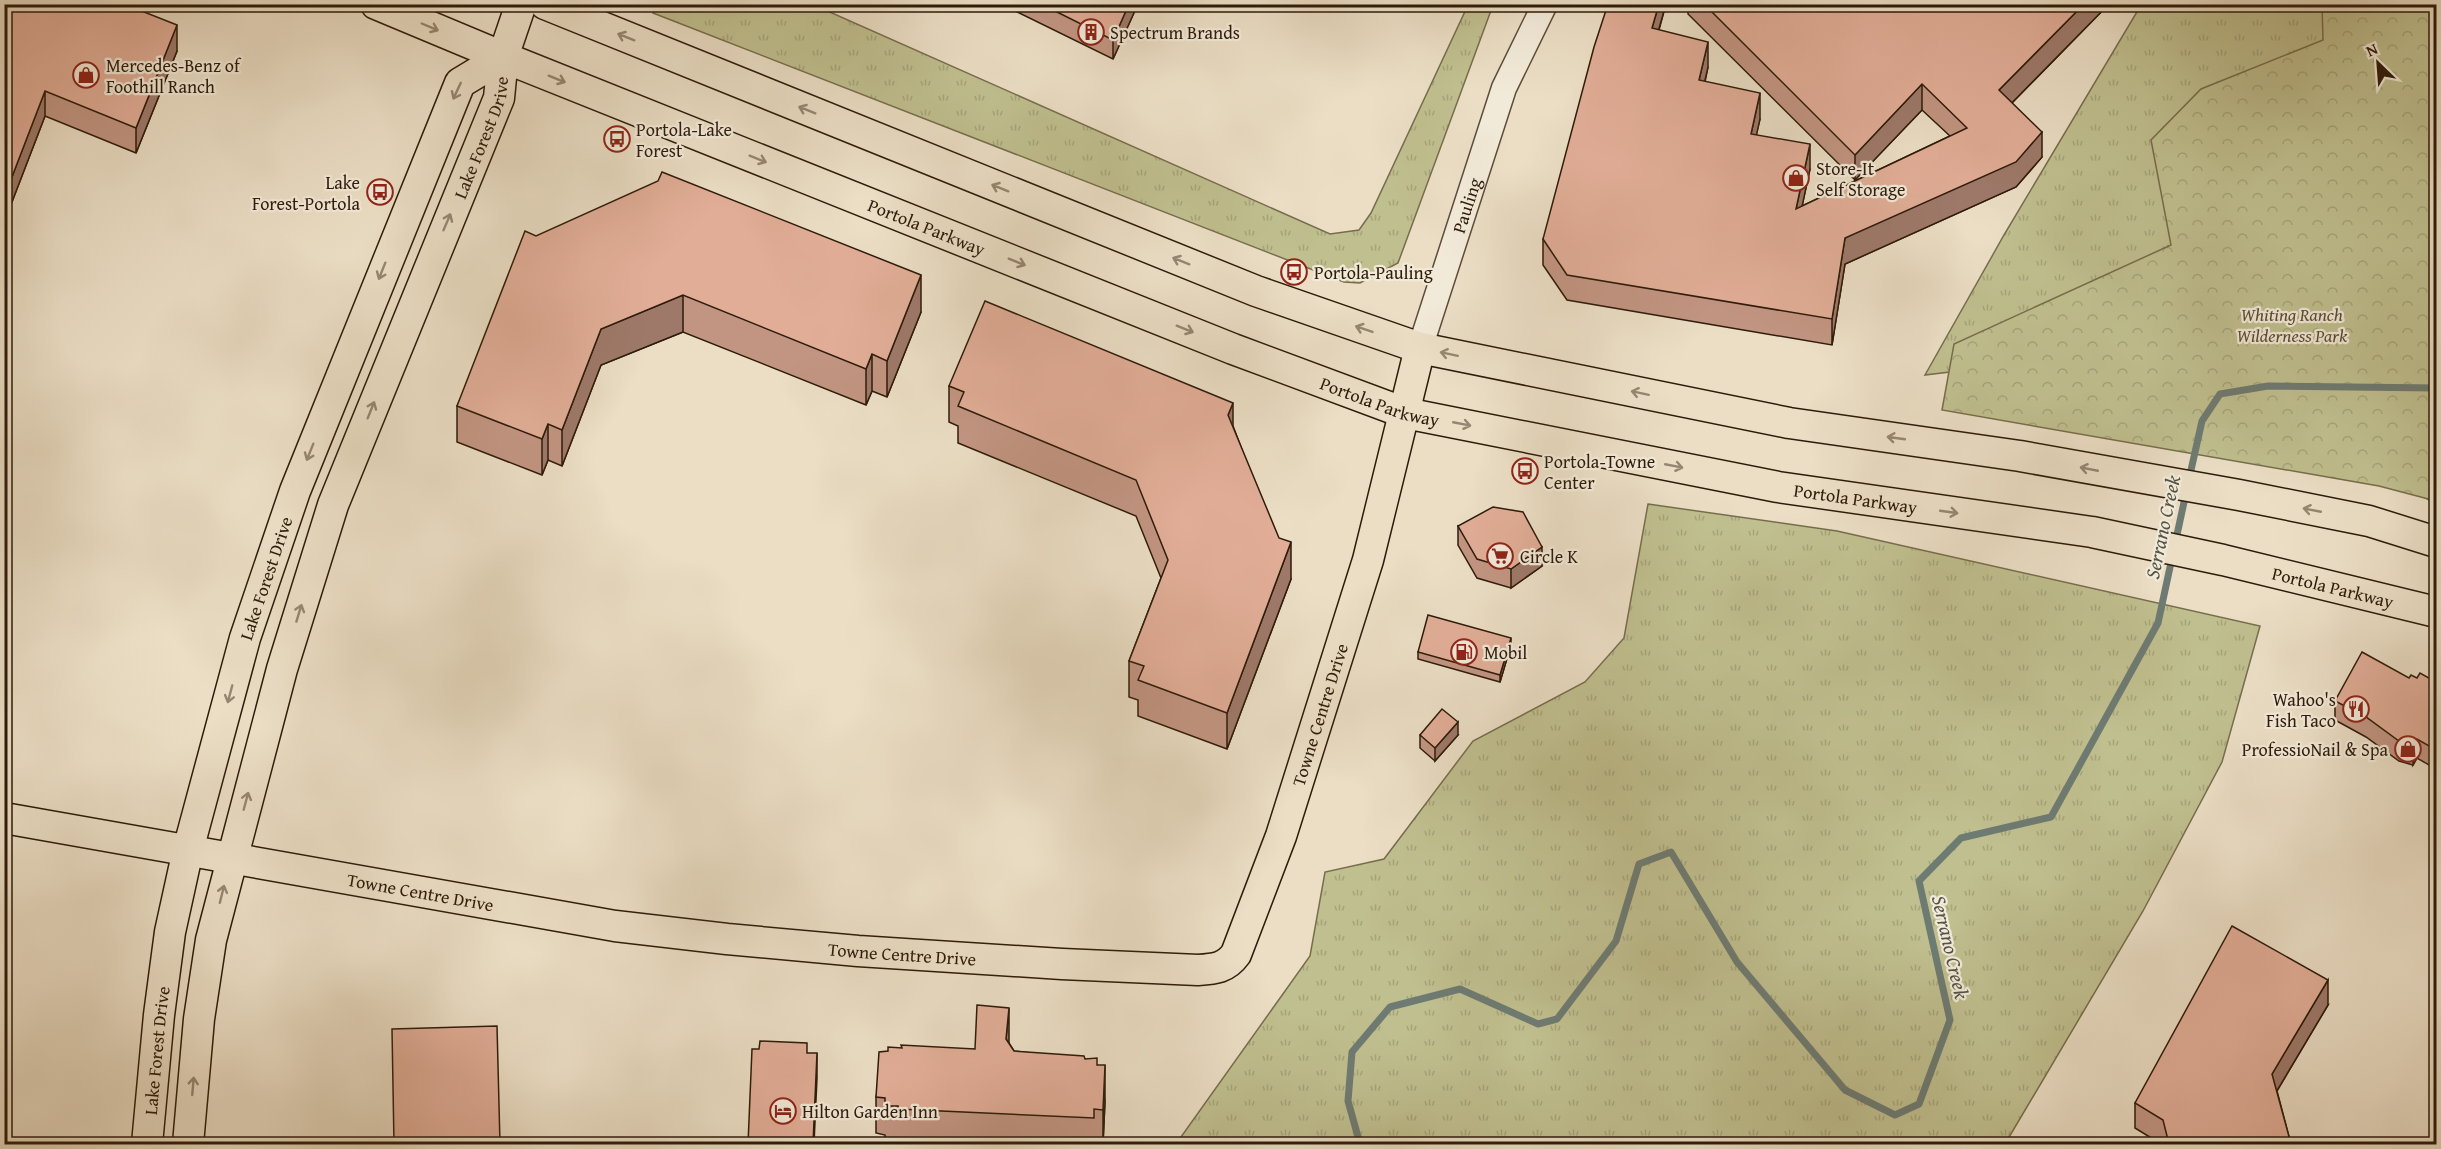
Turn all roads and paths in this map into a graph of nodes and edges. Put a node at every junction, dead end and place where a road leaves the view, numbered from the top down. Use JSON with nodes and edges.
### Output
{"nodes":[{"id":1,"x":376,"y":4,"type":"edge"},
{"id":2,"x":521,"y":4,"type":"edge"},
{"id":3,"x":545,"y":4,"type":"edge"},
{"id":4,"x":1545,"y":4,"type":"edge"},
{"id":5,"x":502,"y":57,"type":"junction"},
{"id":6,"x":1420,"y":348,"type":"junction"},
{"id":7,"x":1405,"y":413,"type":"junction"},
{"id":8,"x":2436,"y":520,"type":"edge"},
{"id":9,"x":2369,"y":521,"type":"junction"},
{"id":10,"x":2436,"y":542,"type":"edge"},
{"id":11,"x":2436,"y":612,"type":"edge"},
{"id":12,"x":4,"y":818,"type":"edge"},
{"id":13,"x":188,"y":850,"type":"junction"},
{"id":14,"x":231,"y":857,"type":"junction"},
{"id":15,"x":147,"y":1144,"type":"edge"},
{"id":16,"x":188,"y":1144,"type":"edge"}],
"edges":[{"from":1,"to":5,"type":"main road","name":"Portola Parkway","one_way":true},
{"from":2,"to":5,"type":"main road","name":"Lake Forest Drive"},
{"from":6,"to":3,"type":"main road","one_way":true},
{"from":4,"to":6,"type":"street","name":"Pauling"},
{"from":5,"to":7,"type":"main road","name":"Portola Parkway","one_way":true},
{"from":5,"to":13,"type":"main road","name":"Lake Forest Drive","one_way":true},
{"from":14,"to":5,"type":"main road","name":"Lake Forest Drive","one_way":true},
{"from":6,"to":7,"type":"main road","name":"Pauling"},
{"from":9,"to":6,"type":"main road","one_way":true},
{"from":7,"to":11,"type":"main road","name":"Portola Parkway","one_way":true},
{"from":7,"to":14,"type":"main road","name":"Towne Centre Drive"},
{"from":8,"to":9,"type":"main road"},
{"from":9,"to":10,"type":"main road"},
{"from":12,"to":13,"type":"main road","name":"Towne Centre Drive"},
{"from":13,"to":14,"type":"main road","name":"Towne Centre Drive"},
{"from":13,"to":15,"type":"main road","name":"Lake Forest Drive"},
{"from":16,"to":14,"type":"main road","name":"Lake Forest Drive","one_way":true}]}
